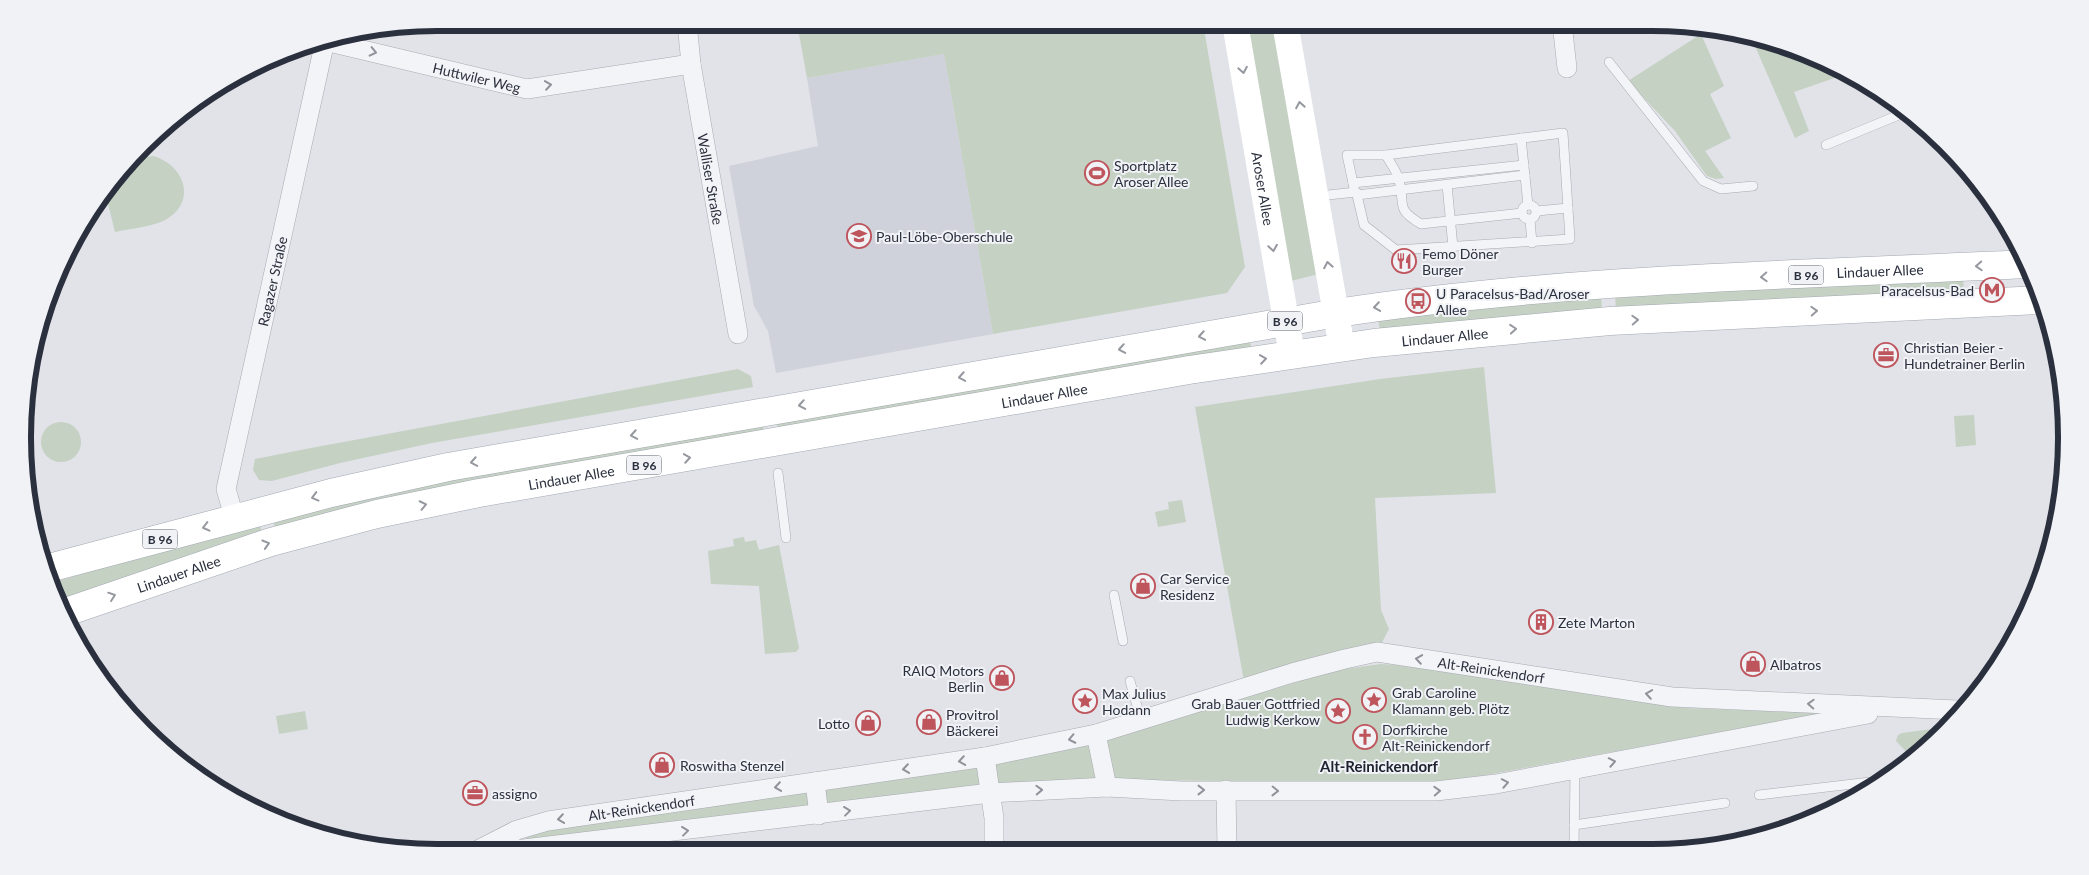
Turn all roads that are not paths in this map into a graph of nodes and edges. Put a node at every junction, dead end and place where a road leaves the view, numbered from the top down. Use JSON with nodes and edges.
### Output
{"nodes":[{"id":1,"x":688,"y":31,"type":"edge"},
{"id":2,"x":1237,"y":31,"type":"edge"},
{"id":3,"x":1287,"y":31,"type":"edge"},
{"id":4,"x":1563,"y":31,"type":"edge"},
{"id":5,"x":337,"y":44,"type":"edge"},
{"id":6,"x":324,"y":48,"type":"edge"},
{"id":7,"x":1609,"y":62,"type":"dead end"},
{"id":8,"x":691,"y":64,"type":"junction"},
{"id":9,"x":1567,"y":68,"type":"dead end"},
{"id":10,"x":1899,"y":115,"type":"edge"},
{"id":11,"x":1521,"y":138,"type":"junction"},
{"id":12,"x":1826,"y":145,"type":"dead end"},
{"id":13,"x":1386,"y":155,"type":"junction"},
{"id":14,"x":1524,"y":165,"type":"junction"},
{"id":15,"x":1525,"y":175,"type":"junction"},
{"id":16,"x":1399,"y":180,"type":"junction"},
{"id":17,"x":1447,"y":185,"type":"junction"},
{"id":18,"x":1753,"y":186,"type":"dead end"},
{"id":19,"x":1355,"y":190,"type":"junction"},
{"id":20,"x":1400,"y":190,"type":"junction"},
{"id":21,"x":1316,"y":196,"type":"junction"},
{"id":22,"x":1528,"y":204,"type":"junction"},
{"id":23,"x":1568,"y":208,"type":"junction"},
{"id":24,"x":1537,"y":211,"type":"junction"},
{"id":25,"x":1522,"y":213,"type":"junction"},
{"id":26,"x":1530,"y":220,"type":"junction"},
{"id":27,"x":1450,"y":221,"type":"junction"},
{"id":28,"x":1532,"y":243,"type":"junction"},
{"id":29,"x":1453,"y":247,"type":"junction"},
{"id":30,"x":2019,"y":264,"type":"edge"},
{"id":31,"x":2034,"y":300,"type":"edge"},
{"id":32,"x":1337,"y":313,"type":"junction"},
{"id":33,"x":1286,"y":321,"type":"junction"},
{"id":34,"x":738,"y":334,"type":"dead end"},
{"id":35,"x":1342,"y":348,"type":"junction"},
{"id":36,"x":1292,"y":355,"type":"junction"},
{"id":37,"x":778,"y":473,"type":"dead end"},
{"id":38,"x":235,"y":520,"type":"junction"},
{"id":39,"x":786,"y":538,"type":"dead end"},
{"id":40,"x":53,"y":567,"type":"edge"},
{"id":41,"x":1114,"y":595,"type":"dead end"},
{"id":42,"x":70,"y":611,"type":"edge"},
{"id":43,"x":1123,"y":641,"type":"dead end"},
{"id":44,"x":1130,"y":681,"type":"dead end"},
{"id":45,"x":1898,"y":708,"type":"junction"},
{"id":46,"x":1953,"y":710,"type":"edge"},
{"id":47,"x":1141,"y":720,"type":"junction"},
{"id":48,"x":1096,"y":734,"type":"junction"},
{"id":49,"x":985,"y":757,"type":"junction"},
{"id":50,"x":1574,"y":769,"type":"junction"},
{"id":51,"x":815,"y":782,"type":"junction"},
{"id":52,"x":1865,"y":783,"type":"edge"},
{"id":53,"x":1107,"y":787,"type":"junction"},
{"id":54,"x":1226,"y":790,"type":"junction"},
{"id":55,"x":990,"y":793,"type":"junction"},
{"id":56,"x":1759,"y":795,"type":"dead end"},
{"id":57,"x":1725,"y":803,"type":"dead end"},
{"id":58,"x":819,"y":814,"type":"junction"},
{"id":59,"x":1574,"y":825,"type":"junction"},
{"id":60,"x":490,"y":844,"type":"edge"},
{"id":61,"x":566,"y":844,"type":"edge"},
{"id":62,"x":994,"y":844,"type":"edge"},
{"id":63,"x":1227,"y":844,"type":"edge"},
{"id":64,"x":1574,"y":844,"type":"edge"}],
"edges":[{"from":1,"to":8,"type":"street","name":"Walliser Straße"},
{"from":2,"to":33,"type":"main road","name":"Aroser Allee","one_way":true},
{"from":21,"to":3,"type":"main road","one_way":true},
{"from":4,"to":9,"type":"street"},
{"from":5,"to":8,"type":"street","name":"Huttwiler Weg","one_way":true},
{"from":6,"to":38,"type":"street","name":"Ragazer Straße"},
{"from":7,"to":18,"type":"lane"},
{"from":8,"to":34,"type":"street","name":"Walliser Straße"},
{"from":10,"to":12,"type":"lane"},
{"from":11,"to":13,"type":"lane"},
{"from":11,"to":14,"type":"lane"},
{"from":11,"to":23,"type":"lane"},
{"from":13,"to":16,"type":"lane"},
{"from":13,"to":19,"type":"lane"},
{"from":14,"to":15,"type":"lane"},
{"from":14,"to":16,"type":"lane"},
{"from":15,"to":17,"type":"lane"},
{"from":15,"to":22,"type":"lane"},
{"from":16,"to":19,"type":"lane"},
{"from":16,"to":20,"type":"lane"},
{"from":17,"to":20,"type":"lane"},
{"from":17,"to":27,"type":"lane"},
{"from":19,"to":20,"type":"lane"},
{"from":19,"to":21,"type":"lane"},
{"from":19,"to":29,"type":"lane"},
{"from":20,"to":27,"type":"lane"},
{"from":32,"to":21,"type":"main road","one_way":true},
{"from":22,"to":24,"type":"lane"},
{"from":22,"to":25,"type":"lane"},
{"from":23,"to":24,"type":"lane"},
{"from":23,"to":28,"type":"lane"},
{"from":24,"to":26,"type":"lane"},
{"from":25,"to":26,"type":"lane"},
{"from":25,"to":27,"type":"lane"},
{"from":26,"to":28,"type":"lane"},
{"from":27,"to":29,"type":"lane"},
{"from":28,"to":29,"type":"lane"},
{"from":30,"to":32,"type":"main road","name":"Lindauer Allee","number":"B 96","one_way":true},
{"from":35,"to":31,"type":"main road","name":"Lindauer Allee","number":"B 96","one_way":true},
{"from":32,"to":33,"type":"main road","name":"Lindauer Allee","number":"B 96"},
{"from":32,"to":35,"type":"main road"},
{"from":33,"to":36,"type":"main road","name":"Aroser Allee"},
{"from":33,"to":38,"type":"main road","name":"Lindauer Allee","number":"B 96","one_way":true},
{"from":35,"to":36,"type":"main road","name":"Lindauer Allee","number":"B 96"},
{"from":42,"to":36,"type":"main road","name":"Lindauer Allee","number":"B 96","one_way":true},
{"from":37,"to":39,"type":"lane"},
{"from":38,"to":40,"type":"main road","name":"Lindauer Allee","number":"B 96","one_way":true},
{"from":41,"to":43,"type":"lane"},
{"from":44,"to":47,"type":"lane"},
{"from":45,"to":46,"type":"street","name":"Alt-Reinickendorf"},
{"from":45,"to":47,"type":"street","name":"Alt-Reinickendorf","one_way":true},
{"from":50,"to":45,"type":"street","name":"Alt-Reinickendorf","one_way":true},
{"from":47,"to":48,"type":"street","name":"Alt-Reinickendorf"},
{"from":48,"to":49,"type":"street","name":"Alt-Reinickendorf","one_way":true},
{"from":48,"to":53,"type":"street"},
{"from":49,"to":51,"type":"street","name":"Alt-Reinickendorf","one_way":true},
{"from":49,"to":55,"type":"street"},
{"from":54,"to":50,"type":"street","name":"Alt-Reinickendorf","one_way":true},
{"from":50,"to":59,"type":"lane"},
{"from":51,"to":58,"type":"street"},
{"from":51,"to":60,"type":"street","name":"Alt-Reinickendorf","one_way":true},
{"from":52,"to":56,"type":"lane"},
{"from":53,"to":54,"type":"street","name":"Alt-Reinickendorf","one_way":true},
{"from":55,"to":53,"type":"street","name":"Alt-Reinickendorf","one_way":true},
{"from":54,"to":63,"type":"street"},
{"from":58,"to":55,"type":"street","name":"Alt-Reinickendorf","one_way":true},
{"from":55,"to":62,"type":"street"},
{"from":57,"to":59,"type":"lane"},
{"from":61,"to":58,"type":"street","name":"Alt-Reinickendorf","one_way":true},
{"from":59,"to":64,"type":"lane"}]}
